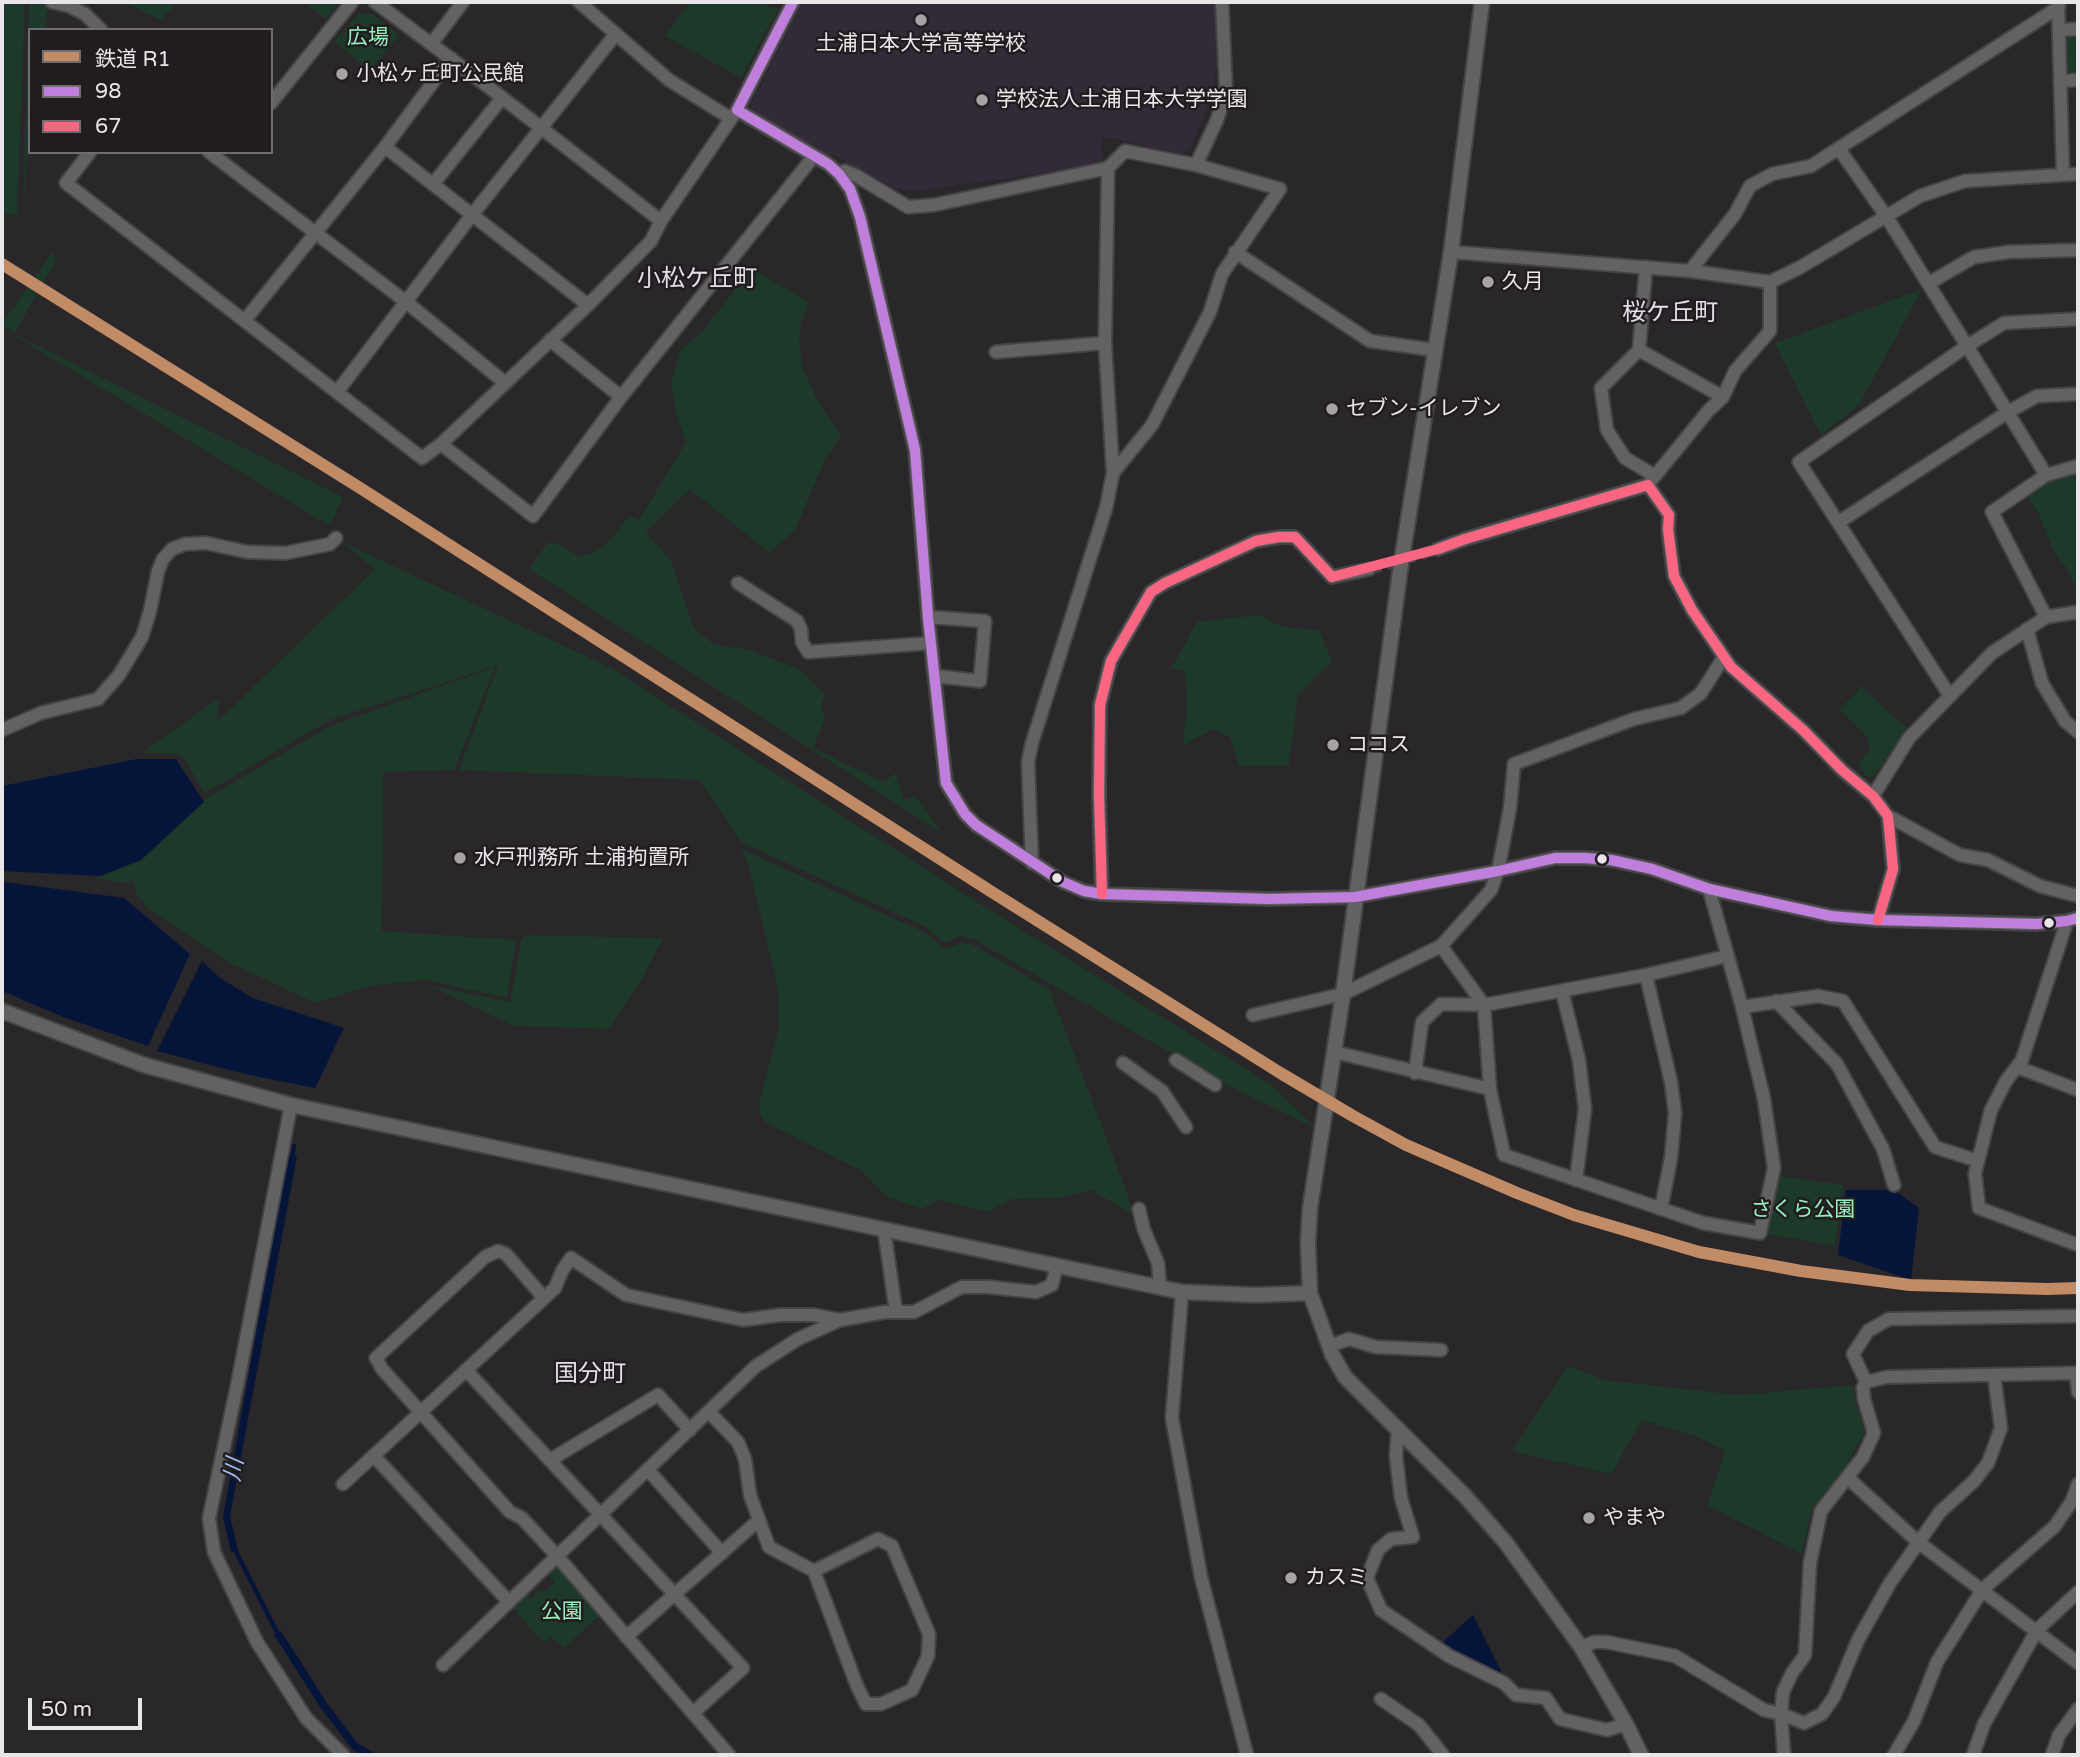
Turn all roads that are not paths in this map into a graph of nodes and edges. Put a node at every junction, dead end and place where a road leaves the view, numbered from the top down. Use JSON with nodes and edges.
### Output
{"nodes":[{"id":1,"x":51,"y":2,"type":"edge"},
{"id":2,"x":352,"y":2,"type":"edge"},
{"id":3,"x":375,"y":2,"type":"edge"},
{"id":4,"x":463,"y":2,"type":"edge"},
{"id":5,"x":579,"y":2,"type":"edge"},
{"id":6,"x":793,"y":2,"type":"edge"},
{"id":7,"x":1223,"y":2,"type":"edge"},
{"id":8,"x":1482,"y":2,"type":"edge"},
{"id":9,"x":2058,"y":4,"type":"edge"},
{"id":10,"x":99,"y":28,"type":"edge"},
{"id":11,"x":2078,"y":29,"type":"edge"},
{"id":12,"x":2059,"y":30,"type":"junction"},
{"id":13,"x":615,"y":35,"type":"junction"},
{"id":14,"x":432,"y":43,"type":"junction"},
{"id":15,"x":451,"y":58,"type":"junction"},
{"id":16,"x":2078,"y":80,"type":"edge"},
{"id":17,"x":2060,"y":81,"type":"junction"},
{"id":18,"x":502,"y":98,"type":"junction"},
{"id":19,"x":273,"y":101,"type":"edge"},
{"id":20,"x":734,"y":114,"type":"junction"},
{"id":21,"x":541,"y":130,"type":"junction"},
{"id":22,"x":385,"y":147,"type":"junction"},
{"id":23,"x":1839,"y":149,"type":"junction"},
{"id":24,"x":88,"y":154,"type":"edge"},
{"id":25,"x":212,"y":154,"type":"edge"},
{"id":26,"x":230,"y":154,"type":"edge"},
{"id":27,"x":814,"y":156,"type":"junction"},
{"id":28,"x":223,"y":163,"type":"junction"},
{"id":29,"x":1196,"y":165,"type":"junction"},
{"id":30,"x":1108,"y":168,"type":"junction"},
{"id":31,"x":839,"y":174,"type":"junction"},
{"id":32,"x":2078,"y":174,"type":"edge"},
{"id":33,"x":2063,"y":175,"type":"junction"},
{"id":34,"x":433,"y":184,"type":"junction"},
{"id":35,"x":472,"y":215,"type":"junction"},
{"id":36,"x":1886,"y":216,"type":"junction"},
{"id":37,"x":661,"y":221,"type":"junction"},
{"id":38,"x":316,"y":234,"type":"junction"},
{"id":39,"x":2078,"y":250,"type":"edge"},
{"id":40,"x":1235,"y":252,"type":"junction"},
{"id":41,"x":1451,"y":252,"type":"junction"},
{"id":42,"x":1646,"y":267,"type":"junction"},
{"id":43,"x":1690,"y":271,"type":"junction"},
{"id":44,"x":1770,"y":282,"type":"junction"},
{"id":45,"x":1929,"y":283,"type":"junction"},
{"id":46,"x":405,"y":302,"type":"junction"},
{"id":47,"x":588,"y":305,"type":"junction"},
{"id":48,"x":2078,"y":319,"type":"edge"},
{"id":49,"x":245,"y":320,"type":"junction"},
{"id":50,"x":550,"y":340,"type":"junction"},
{"id":51,"x":1105,"y":343,"type":"junction"},
{"id":52,"x":1967,"y":346,"type":"junction"},
{"id":53,"x":1639,"y":349,"type":"junction"},
{"id":54,"x":1435,"y":350,"type":"junction"},
{"id":55,"x":996,"y":352,"type":"dead end"},
{"id":56,"x":504,"y":382,"type":"junction"},
{"id":57,"x":337,"y":392,"type":"junction"},
{"id":58,"x":2078,"y":394,"type":"edge"},
{"id":59,"x":621,"y":397,"type":"junction"},
{"id":60,"x":1723,"y":397,"type":"junction"},
{"id":61,"x":2008,"y":412,"type":"junction"},
{"id":62,"x":441,"y":443,"type":"junction"},
{"id":63,"x":2078,"y":466,"type":"edge"},
{"id":64,"x":1113,"y":472,"type":"junction"},
{"id":65,"x":2046,"y":475,"type":"junction"},
{"id":66,"x":1651,"y":481,"type":"junction"},
{"id":67,"x":1839,"y":522,"type":"junction"},
{"id":68,"x":336,"y":538,"type":"dead end"},
{"id":69,"x":1438,"y":549,"type":"tunnel mouth"},
{"id":70,"x":1369,"y":569,"type":"tunnel mouth"},
{"id":71,"x":738,"y":583,"type":"dead end"},
{"id":72,"x":2078,"y":612,"type":"edge"},
{"id":73,"x":928,"y":617,"type":"junction"},
{"id":74,"x":2046,"y":617,"type":"junction"},
{"id":75,"x":2027,"y":629,"type":"junction"},
{"id":76,"x":931,"y":643,"type":"junction"},
{"id":77,"x":1724,"y":657,"type":"junction"},
{"id":78,"x":935,"y":676,"type":"junction"},
{"id":79,"x":1950,"y":696,"type":"junction"},
{"id":80,"x":2,"y":730,"type":"edge"},
{"id":81,"x":2078,"y":732,"type":"edge"},
{"id":82,"x":1873,"y":796,"type":"junction"},
{"id":83,"x":1888,"y":816,"type":"junction"},
{"id":84,"x":1032,"y":863,"type":"junction"},
{"id":85,"x":1499,"y":871,"type":"junction"},
{"id":86,"x":1709,"y":889,"type":"junction"},
{"id":87,"x":1102,"y":894,"type":"junction"},
{"id":88,"x":2078,"y":896,"type":"edge"},
{"id":89,"x":1355,"y":897,"type":"junction"},
{"id":90,"x":1878,"y":920,"type":"junction"},
{"id":91,"x":2073,"y":920,"type":"edge"},
{"id":92,"x":1441,"y":946,"type":"junction"},
{"id":93,"x":1727,"y":956,"type":"junction"},
{"id":94,"x":1646,"y":975,"type":"junction"},
{"id":95,"x":1562,"y":991,"type":"junction"},
{"id":96,"x":1343,"y":994,"type":"junction"},
{"id":97,"x":1776,"y":1001,"type":"junction"},
{"id":98,"x":1484,"y":1005,"type":"junction"},
{"id":99,"x":1742,"y":1007,"type":"junction"},
{"id":100,"x":2,"y":1012,"type":"edge"},
{"id":101,"x":1253,"y":1015,"type":"dead end"},
{"id":102,"x":1334,"y":1052,"type":"junction"},
{"id":103,"x":1176,"y":1060,"type":"dead end"},
{"id":104,"x":1123,"y":1063,"type":"dead end"},
{"id":105,"x":2017,"y":1067,"type":"junction"},
{"id":106,"x":1415,"y":1073,"type":"junction"},
{"id":107,"x":1215,"y":1085,"type":"dead end"},
{"id":108,"x":1490,"y":1089,"type":"junction"},
{"id":109,"x":2078,"y":1090,"type":"edge"},
{"id":110,"x":291,"y":1105,"type":"junction"},
{"id":111,"x":1186,"y":1127,"type":"dead end"},
{"id":112,"x":1978,"y":1161,"type":"junction"},
{"id":113,"x":1576,"y":1180,"type":"junction"},
{"id":114,"x":1894,"y":1185,"type":"dead end"},
{"id":115,"x":1139,"y":1209,"type":"dead end"},
{"id":116,"x":1661,"y":1209,"type":"junction"},
{"id":117,"x":884,"y":1229,"type":"junction"},
{"id":118,"x":2078,"y":1245,"type":"edge"},
{"id":119,"x":1057,"y":1265,"type":"junction"},
{"id":120,"x":1160,"y":1286,"type":"junction"},
{"id":121,"x":1182,"y":1292,"type":"junction"},
{"id":122,"x":1310,"y":1293,"type":"junction"},
{"id":123,"x":544,"y":1298,"type":"junction"},
{"id":124,"x":896,"y":1312,"type":"junction"},
{"id":125,"x":2078,"y":1316,"type":"edge"},
{"id":126,"x":840,"y":1320,"type":"junction"},
{"id":127,"x":1329,"y":1346,"type":"junction"},
{"id":128,"x":1441,"y":1350,"type":"dead end"},
{"id":129,"x":466,"y":1370,"type":"junction"},
{"id":130,"x":2077,"y":1373,"type":"edge"},
{"id":131,"x":1994,"y":1376,"type":"junction"},
{"id":132,"x":1866,"y":1382,"type":"junction"},
{"id":133,"x":2078,"y":1392,"type":"edge"},
{"id":134,"x":421,"y":1412,"type":"junction"},
{"id":135,"x":709,"y":1412,"type":"junction"},
{"id":136,"x":1398,"y":1428,"type":"junction"},
{"id":137,"x":690,"y":1430,"type":"junction"},
{"id":138,"x":374,"y":1455,"type":"junction"},
{"id":139,"x":550,"y":1460,"type":"junction"},
{"id":140,"x":648,"y":1470,"type":"junction"},
{"id":141,"x":1848,"y":1478,"type":"junction"},
{"id":142,"x":343,"y":1484,"type":"dead end"},
{"id":143,"x":2078,"y":1484,"type":"edge"},
{"id":144,"x":601,"y":1515,"type":"junction"},
{"id":145,"x":759,"y":1520,"type":"junction"},
{"id":146,"x":1918,"y":1542,"type":"junction"},
{"id":147,"x":722,"y":1553,"type":"junction"},
{"id":148,"x":557,"y":1556,"type":"junction"},
{"id":149,"x":814,"y":1571,"type":"junction"},
{"id":150,"x":1983,"y":1589,"type":"junction"},
{"id":151,"x":2078,"y":1592,"type":"edge"},
{"id":152,"x":675,"y":1594,"type":"junction"},
{"id":153,"x":509,"y":1602,"type":"junction"},
{"id":154,"x":2037,"y":1630,"type":"junction"},
{"id":155,"x":626,"y":1637,"type":"junction"},
{"id":156,"x":1581,"y":1647,"type":"junction"},
{"id":157,"x":2078,"y":1663,"type":"edge"},
{"id":158,"x":443,"y":1665,"type":"dead end"},
{"id":159,"x":1381,"y":1699,"type":"dead end"},
{"id":160,"x":2078,"y":1709,"type":"edge"},
{"id":161,"x":692,"y":1713,"type":"junction"},
{"id":162,"x":1781,"y":1714,"type":"junction"},
{"id":163,"x":1626,"y":1724,"type":"junction"},
{"id":164,"x":343,"y":1755,"type":"edge"},
{"id":165,"x":729,"y":1755,"type":"edge"},
{"id":166,"x":1247,"y":1755,"type":"edge"},
{"id":167,"x":1443,"y":1755,"type":"edge"},
{"id":168,"x":1641,"y":1755,"type":"edge"},
{"id":169,"x":1784,"y":1755,"type":"edge"},
{"id":170,"x":1894,"y":1755,"type":"edge"},
{"id":171,"x":1973,"y":1755,"type":"edge"},
{"id":172,"x":2052,"y":1755,"type":"edge"}],
"edges":[{"from":1,"to":10,"type":"street"},
{"from":2,"to":19,"type":"street"},
{"from":3,"to":14,"type":"street"},
{"from":4,"to":14,"type":"street"},
{"from":5,"to":13,"type":"street"},
{"from":6,"to":20,"type":"street"},
{"from":7,"to":29,"type":"street"},
{"from":8,"to":41,"type":"street"},
{"from":9,"to":12,"type":"street"},
{"from":9,"to":23,"type":"street"},
{"from":11,"to":12,"type":"street"},
{"from":12,"to":17,"type":"street"},
{"from":13,"to":20,"type":"street"},
{"from":13,"to":21,"type":"street"},
{"from":14,"to":15,"type":"street"},
{"from":15,"to":18,"type":"street"},
{"from":15,"to":22,"type":"street"},
{"from":16,"to":17,"type":"street"},
{"from":17,"to":33,"type":"street"},
{"from":18,"to":21,"type":"street"},
{"from":18,"to":34,"type":"street"},
{"from":20,"to":27,"type":"street"},
{"from":20,"to":37,"type":"street"},
{"from":21,"to":35,"type":"street"},
{"from":21,"to":37,"type":"street"},
{"from":22,"to":34,"type":"street"},
{"from":22,"to":38,"type":"street"},
{"from":23,"to":36,"type":"street"},
{"from":23,"to":43,"type":"street"},
{"from":24,"to":49,"type":"street"},
{"from":25,"to":28,"type":"street"},
{"from":26,"to":28,"type":"street"},
{"from":27,"to":31,"type":"street"},
{"from":27,"to":59,"type":"street"},
{"from":28,"to":38,"type":"street"},
{"from":29,"to":30,"type":"street"},
{"from":29,"to":40,"type":"street"},
{"from":30,"to":31,"type":"street"},
{"from":30,"to":51,"type":"street"},
{"from":31,"to":73,"type":"street"},
{"from":32,"to":33,"type":"street"},
{"from":33,"to":36,"type":"street"},
{"from":34,"to":35,"type":"street"},
{"from":35,"to":46,"type":"street"},
{"from":35,"to":47,"type":"street"},
{"from":36,"to":44,"type":"street"},
{"from":36,"to":45,"type":"street"},
{"from":37,"to":47,"type":"street"},
{"from":38,"to":46,"type":"street"},
{"from":38,"to":49,"type":"street"},
{"from":39,"to":45,"type":"street"},
{"from":40,"to":54,"type":"street"},
{"from":40,"to":64,"type":"street"},
{"from":41,"to":42,"type":"street"},
{"from":41,"to":54,"type":"street"},
{"from":42,"to":43,"type":"street"},
{"from":42,"to":53,"type":"street"},
{"from":43,"to":44,"type":"street"},
{"from":44,"to":60,"type":"street"},
{"from":45,"to":52,"type":"street"},
{"from":46,"to":56,"type":"street"},
{"from":46,"to":57,"type":"street"},
{"from":47,"to":50,"type":"street"},
{"from":48,"to":52,"type":"street"},
{"from":49,"to":57,"type":"street"},
{"from":50,"to":56,"type":"street"},
{"from":50,"to":59,"type":"street"},
{"from":51,"to":55,"type":"street"},
{"from":51,"to":64,"type":"street"},
{"from":52,"to":61,"type":"street"},
{"from":52,"to":67,"type":"street"},
{"from":53,"to":60,"type":"street"},
{"from":53,"to":66,"type":"street"},
{"from":54,"to":89,"type":"street"},
{"from":56,"to":62,"type":"street"},
{"from":57,"to":62,"type":"street"},
{"from":58,"to":61,"type":"street"},
{"from":59,"to":62,"type":"street"},
{"from":60,"to":66,"type":"street"},
{"from":61,"to":65,"type":"street"},
{"from":61,"to":67,"type":"street"},
{"from":63,"to":65,"type":"street"},
{"from":64,"to":84,"type":"street"},
{"from":65,"to":74,"type":"street"},
{"from":66,"to":69,"type":"street"},
{"from":66,"to":77,"type":"street"},
{"from":67,"to":79,"type":"street"},
{"from":68,"to":80,"type":"street"},
{"from":70,"to":87,"type":"street"},
{"from":71,"to":76,"type":"street"},
{"from":72,"to":74,"type":"street"},
{"from":73,"to":76,"type":"street"},
{"from":73,"to":78,"type":"street"},
{"from":74,"to":75,"type":"street"},
{"from":75,"to":79,"type":"street"},
{"from":75,"to":81,"type":"street"},
{"from":76,"to":78,"type":"street"},
{"from":77,"to":82,"type":"street"},
{"from":77,"to":85,"type":"street"},
{"from":78,"to":84,"type":"street"},
{"from":79,"to":82,"type":"street"},
{"from":82,"to":83,"type":"street"},
{"from":83,"to":88,"type":"street"},
{"from":83,"to":90,"type":"street"},
{"from":84,"to":87,"type":"street"},
{"from":85,"to":86,"type":"street"},
{"from":85,"to":89,"type":"street"},
{"from":85,"to":92,"type":"street"},
{"from":86,"to":90,"type":"street"},
{"from":86,"to":93,"type":"street"},
{"from":87,"to":89,"type":"street"},
{"from":89,"to":96,"type":"street"},
{"from":90,"to":91,"type":"street"},
{"from":91,"to":105,"type":"street"},
{"from":92,"to":96,"type":"street"},
{"from":92,"to":98,"type":"street"},
{"from":93,"to":94,"type":"street"},
{"from":93,"to":99,"type":"street"},
{"from":94,"to":95,"type":"street"},
{"from":94,"to":116,"type":"street"},
{"from":95,"to":98,"type":"street"},
{"from":95,"to":113,"type":"street"},
{"from":96,"to":101,"type":"street"},
{"from":96,"to":102,"type":"street"},
{"from":97,"to":99,"type":"street"},
{"from":97,"to":112,"type":"street"},
{"from":97,"to":114,"type":"street"},
{"from":98,"to":106,"type":"street"},
{"from":98,"to":108,"type":"street"},
{"from":99,"to":116,"type":"street"},
{"from":100,"to":110,"type":"street"},
{"from":102,"to":106,"type":"street"},
{"from":102,"to":122,"type":"street"},
{"from":103,"to":107,"type":"street"},
{"from":104,"to":111,"type":"street"},
{"from":105,"to":109,"type":"street"},
{"from":105,"to":112,"type":"street"},
{"from":106,"to":108,"type":"street"},
{"from":108,"to":113,"type":"street"},
{"from":110,"to":117,"type":"street"},
{"from":110,"to":164,"type":"street"},
{"from":112,"to":118,"type":"street"},
{"from":113,"to":116,"type":"street"},
{"from":115,"to":120,"type":"street"},
{"from":117,"to":119,"type":"street"},
{"from":117,"to":124,"type":"street"},
{"from":119,"to":120,"type":"street"},
{"from":119,"to":124,"type":"street"},
{"from":120,"to":121,"type":"street"},
{"from":121,"to":122,"type":"street"},
{"from":121,"to":166,"type":"street"},
{"from":122,"to":127,"type":"street"},
{"from":123,"to":126,"type":"street"},
{"from":123,"to":129,"type":"street"},
{"from":123,"to":134,"type":"street"},
{"from":124,"to":126,"type":"street"},
{"from":125,"to":132,"type":"street"},
{"from":126,"to":135,"type":"street"},
{"from":127,"to":128,"type":"street"},
{"from":127,"to":136,"type":"street"},
{"from":129,"to":134,"type":"street"},
{"from":129,"to":139,"type":"street"},
{"from":130,"to":131,"type":"street"},
{"from":130,"to":133,"type":"street"},
{"from":131,"to":132,"type":"street"},
{"from":131,"to":146,"type":"street"},
{"from":132,"to":141,"type":"street"},
{"from":134,"to":138,"type":"street"},
{"from":134,"to":148,"type":"street"},
{"from":135,"to":137,"type":"street"},
{"from":135,"to":145,"type":"street"},
{"from":136,"to":156,"type":"street"},
{"from":136,"to":163,"type":"street"},
{"from":137,"to":139,"type":"street"},
{"from":137,"to":140,"type":"street"},
{"from":138,"to":142,"type":"street"},
{"from":138,"to":153,"type":"street"},
{"from":139,"to":144,"type":"street"},
{"from":140,"to":144,"type":"street"},
{"from":140,"to":147,"type":"street"},
{"from":141,"to":146,"type":"street"},
{"from":141,"to":162,"type":"street"},
{"from":143,"to":150,"type":"street"},
{"from":144,"to":148,"type":"street"},
{"from":144,"to":152,"type":"street"},
{"from":145,"to":147,"type":"street"},
{"from":145,"to":149,"type":"street"},
{"from":146,"to":150,"type":"street"},
{"from":146,"to":162,"type":"street"},
{"from":147,"to":152,"type":"street"},
{"from":148,"to":153,"type":"street"},
{"from":148,"to":155,"type":"street"},
{"from":149,"to":149,"type":"street"},
{"from":150,"to":154,"type":"street"},
{"from":150,"to":170,"type":"street"},
{"from":151,"to":154,"type":"street"},
{"from":152,"to":155,"type":"street"},
{"from":152,"to":161,"type":"street"},
{"from":153,"to":158,"type":"street"},
{"from":154,"to":157,"type":"street"},
{"from":154,"to":171,"type":"street"},
{"from":155,"to":161,"type":"street"},
{"from":156,"to":162,"type":"street"},
{"from":156,"to":163,"type":"street"},
{"from":159,"to":167,"type":"street"},
{"from":160,"to":172,"type":"street"},
{"from":161,"to":165,"type":"street"},
{"from":162,"to":169,"type":"street"},
{"from":163,"to":168,"type":"street"}]}
